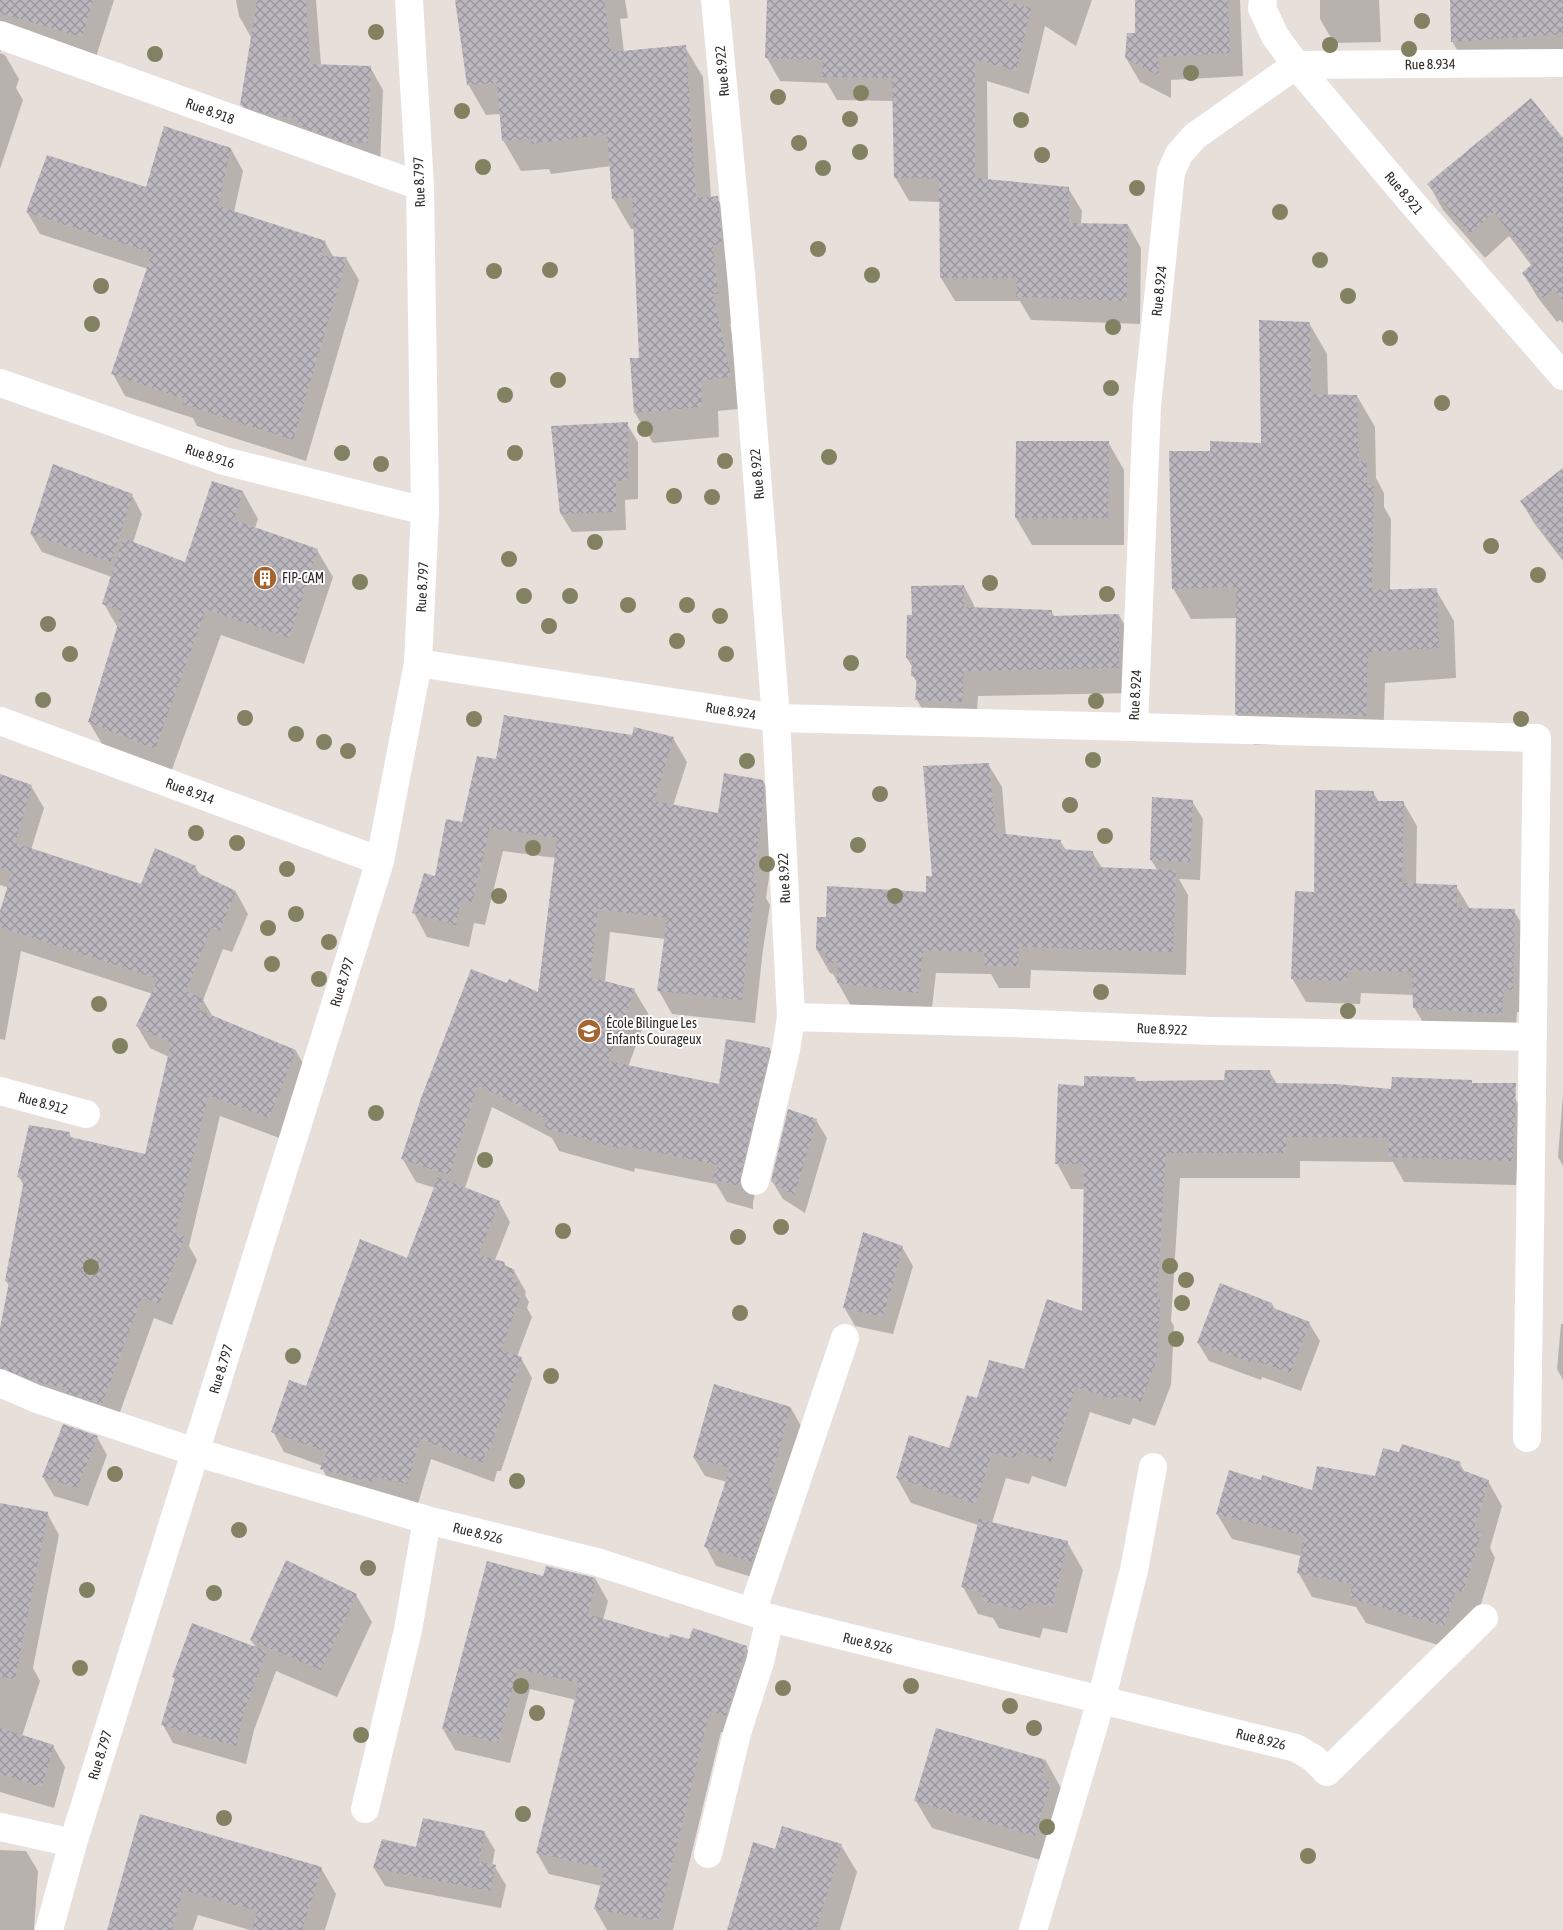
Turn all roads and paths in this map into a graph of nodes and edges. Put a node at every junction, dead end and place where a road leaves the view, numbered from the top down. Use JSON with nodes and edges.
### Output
{"nodes":[{"id":1,"x":409,"y":0,"type":"edge"},
{"id":2,"x":715,"y":0,"type":"edge"},
{"id":3,"x":1263,"y":0,"type":"edge"},
{"id":4,"x":0,"y":35,"type":"edge"},
{"id":5,"x":1563,"y":63,"type":"edge"},
{"id":6,"x":1296,"y":65,"type":"junction"},
{"id":7,"x":420,"y":186,"type":"junction"},
{"id":8,"x":1563,"y":376,"type":"edge"},
{"id":9,"x":0,"y":383,"type":"edge"},
{"id":10,"x":425,"y":511,"type":"junction"},
{"id":11,"x":418,"y":663,"type":"junction"},
{"id":12,"x":776,"y":718,"type":"junction"},
{"id":13,"x":0,"y":721,"type":"edge"},
{"id":14,"x":1134,"y":726,"type":"junction"},
{"id":15,"x":380,"y":862,"type":"junction"},
{"id":16,"x":791,"y":1017,"type":"junction"},
{"id":17,"x":1532,"y":1037,"type":"junction"},
{"id":18,"x":0,"y":1091,"type":"edge"},
{"id":19,"x":86,"y":1114,"type":"dead end"},
{"id":20,"x":755,"y":1181,"type":"dead end"},
{"id":21,"x":845,"y":1338,"type":"dead end"},
{"id":22,"x":0,"y":1382,"type":"edge"},
{"id":23,"x":1527,"y":1438,"type":"dead end"},
{"id":24,"x":195,"y":1452,"type":"junction"},
{"id":25,"x":1153,"y":1467,"type":"dead end"},
{"id":26,"x":428,"y":1520,"type":"junction"},
{"id":27,"x":761,"y":1615,"type":"junction"},
{"id":28,"x":1484,"y":1618,"type":"dead end"},
{"id":29,"x":1101,"y":1701,"type":"junction"},
{"id":30,"x":365,"y":1809,"type":"dead end"},
{"id":31,"x":0,"y":1828,"type":"edge"},
{"id":32,"x":73,"y":1843,"type":"junction"},
{"id":33,"x":708,"y":1854,"type":"dead end"},
{"id":34,"x":49,"y":1930,"type":"edge"},
{"id":35,"x":1034,"y":1930,"type":"edge"}],
"edges":[{"from":1,"to":7,"type":"street","name":"Rue 8.797"},
{"from":2,"to":12,"type":"street","name":"Rue 8.922"},
{"from":3,"to":6,"type":"street","name":"Rue 8.921"},
{"from":4,"to":7,"type":"street","name":"Rue 8.918"},
{"from":5,"to":6,"type":"street","name":"Rue 8.934"},
{"from":6,"to":8,"type":"street","name":"Rue 8.921"},
{"from":6,"to":14,"type":"street","name":"Rue 8.924"},
{"from":7,"to":10,"type":"street","name":"Rue 8.797"},
{"from":9,"to":10,"type":"street","name":"Rue 8.916"},
{"from":10,"to":11,"type":"street","name":"Rue 8.797"},
{"from":11,"to":12,"type":"street","name":"Rue 8.924"},
{"from":11,"to":15,"type":"street","name":"Rue 8.797"},
{"from":12,"to":14,"type":"street","name":"Rue 8.924"},
{"from":12,"to":16,"type":"street","name":"Rue 8.922"},
{"from":13,"to":15,"type":"street","name":"Rue 8.914"},
{"from":14,"to":17,"type":"street"},
{"from":15,"to":24,"type":"street","name":"Rue 8.797"},
{"from":16,"to":17,"type":"street","name":"Rue 8.922"},
{"from":16,"to":20,"type":"street"},
{"from":17,"to":23,"type":"street"},
{"from":18,"to":19,"type":"street","name":"Rue 8.912"},
{"from":21,"to":27,"type":"street"},
{"from":22,"to":24,"type":"street","name":"Rue 8.926"},
{"from":24,"to":26,"type":"street","name":"Rue 8.926"},
{"from":24,"to":32,"type":"street","name":"Rue 8.797"},
{"from":25,"to":29,"type":"street"},
{"from":26,"to":27,"type":"street","name":"Rue 8.926"},
{"from":26,"to":30,"type":"street"},
{"from":27,"to":29,"type":"street","name":"Rue 8.926"},
{"from":27,"to":33,"type":"street"},
{"from":28,"to":29,"type":"street","name":"Rue 8.926"},
{"from":29,"to":35,"type":"street"},
{"from":31,"to":32,"type":"street"},
{"from":32,"to":34,"type":"street","name":"Rue 8.797"}]}
